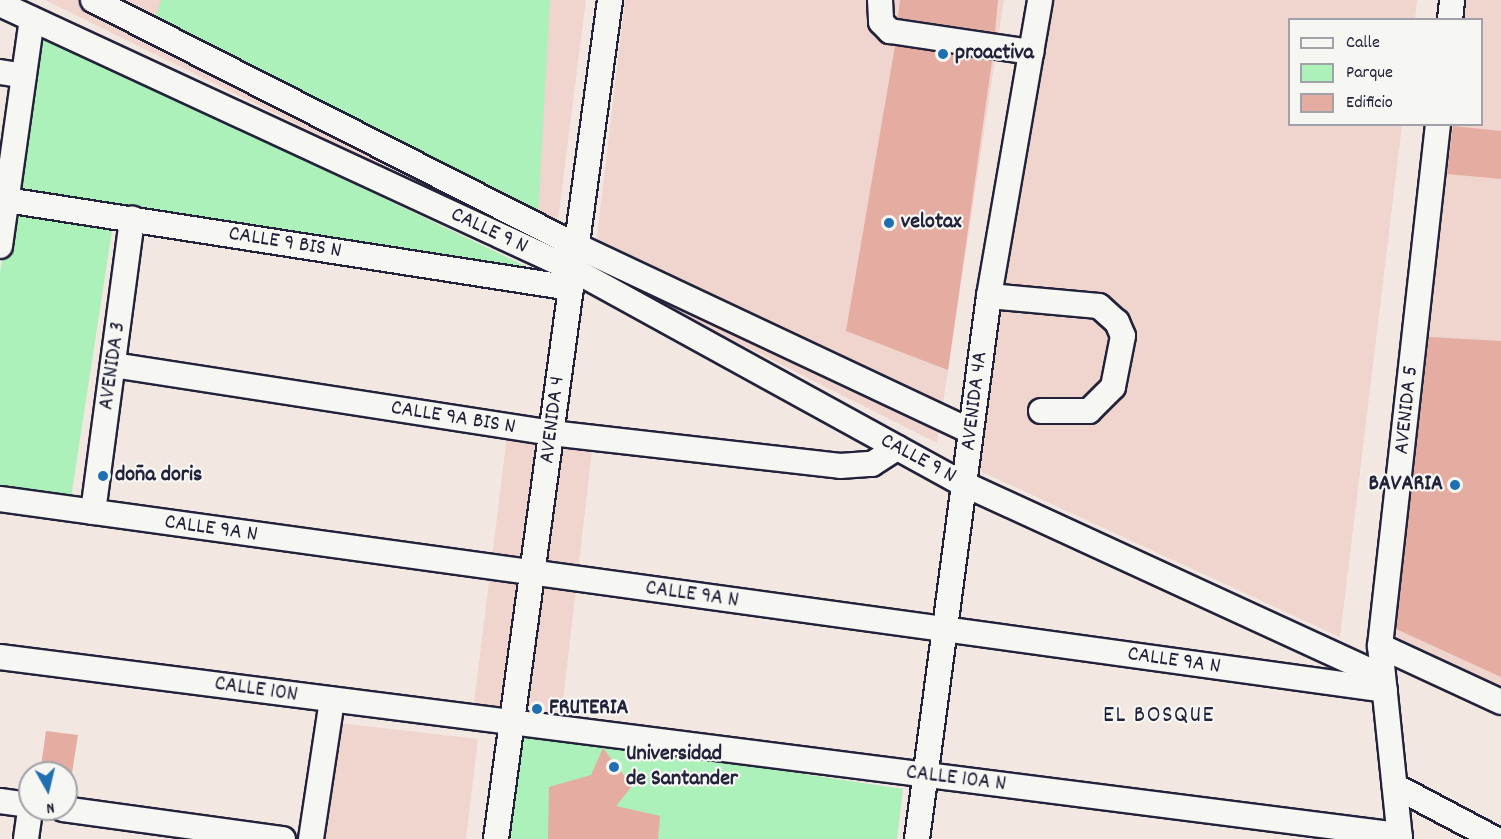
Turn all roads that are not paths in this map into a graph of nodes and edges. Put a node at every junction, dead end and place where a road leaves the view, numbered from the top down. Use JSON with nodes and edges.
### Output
{"nodes":[{"id":1,"x":93,"y":0,"type":"edge"},
{"id":2,"x":610,"y":0,"type":"edge"},
{"id":3,"x":879,"y":0,"type":"edge"},
{"id":4,"x":1040,"y":0,"type":"edge"},
{"id":5,"x":1452,"y":0,"type":"edge"},
{"id":6,"x":0,"y":4,"type":"edge"},
{"id":7,"x":1450,"y":18,"type":"edge"},
{"id":8,"x":32,"y":19,"type":"junction"},
{"id":9,"x":1031,"y":52,"type":"junction"},
{"id":10,"x":0,"y":72,"type":"edge"},
{"id":11,"x":24,"y":76,"type":"junction"},
{"id":12,"x":1438,"y":126,"type":"edge"},
{"id":13,"x":3,"y":199,"type":"edge"},
{"id":14,"x":132,"y":219,"type":"junction"},
{"id":15,"x":0,"y":246,"type":"edge"},
{"id":16,"x":577,"y":246,"type":"junction"},
{"id":17,"x":572,"y":279,"type":"junction"},
{"id":18,"x":989,"y":296,"type":"junction"},
{"id":19,"x":113,"y":366,"type":"junction"},
{"id":20,"x":1041,"y":411,"type":"dead end"},
{"id":21,"x":971,"y":431,"type":"junction"},
{"id":22,"x":551,"y":433,"type":"junction"},
{"id":23,"x":897,"y":448,"type":"junction"},
{"id":24,"x":964,"y":484,"type":"junction"},
{"id":25,"x":0,"y":499,"type":"edge"},
{"id":26,"x":93,"y":512,"type":"junction"},
{"id":27,"x":534,"y":573,"type":"junction"},
{"id":28,"x":945,"y":630,"type":"junction"},
{"id":29,"x":1380,"y":645,"type":"junction"},
{"id":30,"x":0,"y":657,"type":"edge"},
{"id":31,"x":1384,"y":684,"type":"junction"},
{"id":32,"x":332,"y":700,"type":"junction"},
{"id":33,"x":1501,"y":702,"type":"edge"},
{"id":34,"x":513,"y":722,"type":"junction"},
{"id":35,"x":925,"y":775,"type":"junction"},
{"id":36,"x":1395,"y":786,"type":"junction"},
{"id":37,"x":0,"y":801,"type":"edge"},
{"id":38,"x":18,"y":805,"type":"edge"},
{"id":39,"x":78,"y":811,"type":"edge"},
{"id":40,"x":28,"y":821,"type":"edge"},
{"id":41,"x":1400,"y":837,"type":"edge"},
{"id":42,"x":26,"y":839,"type":"edge"},
{"id":43,"x":283,"y":839,"type":"edge"},
{"id":44,"x":311,"y":839,"type":"edge"},
{"id":45,"x":496,"y":839,"type":"edge"},
{"id":46,"x":917,"y":839,"type":"edge"},
{"id":47,"x":1495,"y":839,"type":"edge"}],
"edges":[{"from":1,"to":16,"type":"street","name":"CALLE 9 N"},
{"from":2,"to":16,"type":"street","name":"AVENIDA 4"},
{"from":3,"to":9,"type":"street"},
{"from":4,"to":9,"type":"street","name":"AVENIDA 4A"},
{"from":5,"to":7,"type":"street"},
{"from":6,"to":8,"type":"street","name":"CALLE 9 N"},
{"from":8,"to":11,"type":"street"},
{"from":8,"to":17,"type":"street","name":"CALLE 9 N"},
{"from":9,"to":18,"type":"street","name":"AVENIDA 4A"},
{"from":10,"to":11,"type":"street"},
{"from":11,"to":13,"type":"street"},
{"from":12,"to":29,"type":"street","name":"AVENIDA 5"},
{"from":13,"to":14,"type":"street","name":"CALLE 9 BIS N"},
{"from":13,"to":15,"type":"street"},
{"from":14,"to":17,"type":"street","name":"CALLE 9 BIS N"},
{"from":14,"to":19,"type":"street","name":"AVENIDA 3"},
{"from":16,"to":17,"type":"street","name":"AVENIDA 4"},
{"from":16,"to":21,"type":"street","name":"CALLE 9 N"},
{"from":17,"to":22,"type":"street","name":"AVENIDA 4"},
{"from":17,"to":23,"type":"street","name":"CALLE 9 N"},
{"from":18,"to":20,"type":"street"},
{"from":18,"to":21,"type":"street","name":"AVENIDA 4A"},
{"from":19,"to":22,"type":"street","name":"CALLE 9A BIS N"},
{"from":19,"to":26,"type":"street","name":"AVENIDA 3"},
{"from":21,"to":24,"type":"street","name":"AVENIDA 4A"},
{"from":22,"to":23,"type":"street","name":"CALLE 9A BIS N"},
{"from":22,"to":27,"type":"street","name":"AVENIDA 4"},
{"from":23,"to":24,"type":"street","name":"CALLE 9 N"},
{"from":24,"to":28,"type":"street","name":"AVENIDA 4A"},
{"from":24,"to":31,"type":"street","name":"CALLE 9 N"},
{"from":25,"to":26,"type":"street","name":"CALLE 9A N"},
{"from":26,"to":27,"type":"street","name":"CALLE 9A N"},
{"from":27,"to":28,"type":"street","name":"CALLE 9A N"},
{"from":27,"to":34,"type":"street","name":"AVENIDA 4"},
{"from":28,"to":31,"type":"street","name":"CALLE 9A N"},
{"from":28,"to":35,"type":"street","name":"AVENIDA 4A"},
{"from":29,"to":31,"type":"street","name":"AVENIDA 5"},
{"from":29,"to":33,"type":"street"},
{"from":30,"to":32,"type":"street","name":"CALLE 10N"},
{"from":31,"to":36,"type":"street","name":"AVENIDA 5"},
{"from":32,"to":34,"type":"street","name":"CALLE 10N"},
{"from":32,"to":44,"type":"street"},
{"from":34,"to":35,"type":"street","name":"CALLE 10A N"},
{"from":34,"to":45,"type":"street","name":"AVENIDA 4"},
{"from":35,"to":41,"type":"street","name":"CALLE 10A N"},
{"from":35,"to":46,"type":"street","name":"AVENIDA 4A"},
{"from":36,"to":41,"type":"street","name":"AVENIDA 5"},
{"from":36,"to":47,"type":"street"},
{"from":37,"to":38,"type":"street"},
{"from":39,"to":43,"type":"street"},
{"from":40,"to":42,"type":"street"}]}
